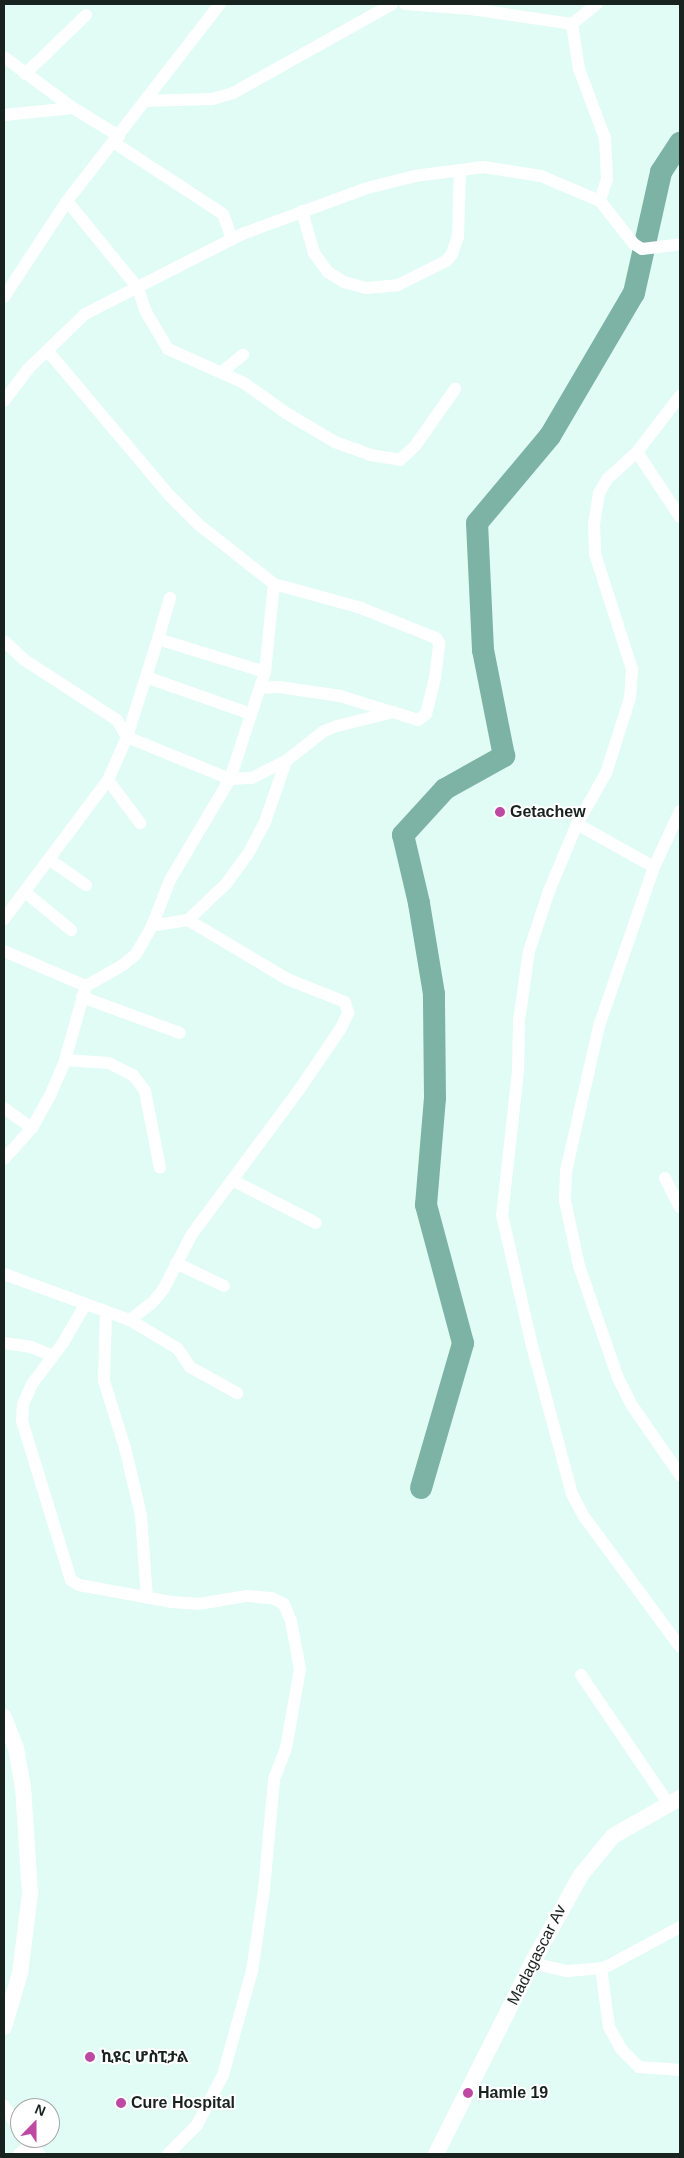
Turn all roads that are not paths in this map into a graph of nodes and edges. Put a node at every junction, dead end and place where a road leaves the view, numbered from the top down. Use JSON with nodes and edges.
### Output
{"nodes":[{"id":1,"x":220,"y":4,"type":"edge"},
{"id":2,"x":392,"y":4,"type":"edge"},
{"id":3,"x":405,"y":4,"type":"edge"},
{"id":4,"x":597,"y":4,"type":"edge"},
{"id":5,"x":86,"y":15,"type":"dead end"},
{"id":6,"x":572,"y":24,"type":"junction"},
{"id":7,"x":4,"y":57,"type":"edge"},
{"id":8,"x":25,"y":74,"type":"junction"},
{"id":9,"x":144,"y":101,"type":"junction"},
{"id":10,"x":73,"y":108,"type":"junction"},
{"id":11,"x":4,"y":115,"type":"edge"},
{"id":12,"x":116,"y":139,"type":"junction"},
{"id":13,"x":460,"y":170,"type":"junction"},
{"id":14,"x":67,"y":201,"type":"junction"},
{"id":15,"x":600,"y":201,"type":"junction"},
{"id":16,"x":302,"y":211,"type":"junction"},
{"id":17,"x":232,"y":239,"type":"junction"},
{"id":18,"x":680,"y":244,"type":"edge"},
{"id":19,"x":138,"y":288,"type":"junction"},
{"id":20,"x":4,"y":297,"type":"edge"},
{"id":21,"x":47,"y":350,"type":"junction"},
{"id":22,"x":243,"y":355,"type":"dead end"},
{"id":23,"x":222,"y":371,"type":"junction"},
{"id":24,"x":455,"y":389,"type":"dead end"},
{"id":25,"x":680,"y":396,"type":"edge"},
{"id":26,"x":4,"y":401,"type":"edge"},
{"id":27,"x":637,"y":452,"type":"junction"},
{"id":28,"x":680,"y":517,"type":"edge"},
{"id":29,"x":274,"y":584,"type":"junction"},
{"id":30,"x":170,"y":598,"type":"dead end"},
{"id":31,"x":158,"y":638,"type":"junction"},
{"id":32,"x":4,"y":641,"type":"edge"},
{"id":33,"x":265,"y":672,"type":"junction"},
{"id":34,"x":146,"y":677,"type":"junction"},
{"id":35,"x":260,"y":688,"type":"junction"},
{"id":36,"x":393,"y":712,"type":"junction"},
{"id":37,"x":252,"y":714,"type":"junction"},
{"id":38,"x":127,"y":737,"type":"junction"},
{"id":39,"x":286,"y":761,"type":"junction"},
{"id":40,"x":230,"y":779,"type":"junction"},
{"id":41,"x":108,"y":780,"type":"junction"},
{"id":42,"x":680,"y":811,"type":"edge"},
{"id":43,"x":140,"y":823,"type":"dead end"},
{"id":44,"x":577,"y":824,"type":"junction"},
{"id":45,"x":50,"y":860,"type":"junction"},
{"id":46,"x":654,"y":867,"type":"junction"},
{"id":47,"x":86,"y":885,"type":"dead end"},
{"id":48,"x":25,"y":892,"type":"junction"},
{"id":49,"x":4,"y":919,"type":"edge"},
{"id":50,"x":188,"y":920,"type":"junction"},
{"id":51,"x":152,"y":926,"type":"junction"},
{"id":52,"x":71,"y":930,"type":"dead end"},
{"id":53,"x":4,"y":951,"type":"edge"},
{"id":54,"x":84,"y":991,"type":"junction"},
{"id":55,"x":180,"y":1033,"type":"dead end"},
{"id":56,"x":65,"y":1060,"type":"junction"},
{"id":57,"x":4,"y":1108,"type":"edge"},
{"id":58,"x":32,"y":1128,"type":"junction"},
{"id":59,"x":4,"y":1159,"type":"edge"},
{"id":60,"x":160,"y":1168,"type":"dead end"},
{"id":61,"x":666,"y":1178,"type":"dead end"},
{"id":62,"x":232,"y":1180,"type":"junction"},
{"id":63,"x":680,"y":1207,"type":"edge"},
{"id":64,"x":316,"y":1223,"type":"dead end"},
{"id":65,"x":176,"y":1263,"type":"junction"},
{"id":66,"x":4,"y":1274,"type":"edge"},
{"id":67,"x":224,"y":1286,"type":"dead end"},
{"id":68,"x":85,"y":1305,"type":"junction"},
{"id":69,"x":106,"y":1312,"type":"junction"},
{"id":70,"x":130,"y":1320,"type":"junction"},
{"id":71,"x":4,"y":1343,"type":"edge"},
{"id":72,"x":53,"y":1356,"type":"junction"},
{"id":73,"x":237,"y":1393,"type":"dead end"},
{"id":74,"x":680,"y":1475,"type":"edge"},
{"id":75,"x":147,"y":1598,"type":"junction"},
{"id":76,"x":680,"y":1647,"type":"edge"},
{"id":77,"x":581,"y":1675,"type":"dead end"},
{"id":78,"x":4,"y":1717,"type":"edge"},
{"id":79,"x":674,"y":1801,"type":"edge"},
{"id":80,"x":680,"y":1927,"type":"edge"},
{"id":81,"x":532,"y":1963,"type":"junction"},
{"id":82,"x":601,"y":1968,"type":"junction"},
{"id":83,"x":4,"y":2028,"type":"edge"},
{"id":84,"x":680,"y":2070,"type":"edge"},
{"id":85,"x":436,"y":2153,"type":"edge"},
{"id":86,"x":168,"y":2154,"type":"edge"}],
"edges":[{"from":1,"to":9,"type":"street"},
{"from":2,"to":9,"type":"street"},
{"from":3,"to":6,"type":"street"},
{"from":4,"to":6,"type":"street"},
{"from":5,"to":8,"type":"street"},
{"from":6,"to":15,"type":"street"},
{"from":7,"to":8,"type":"street"},
{"from":8,"to":10,"type":"street"},
{"from":9,"to":12,"type":"street"},
{"from":10,"to":11,"type":"street"},
{"from":10,"to":12,"type":"street"},
{"from":12,"to":14,"type":"street"},
{"from":12,"to":17,"type":"street"},
{"from":13,"to":15,"type":"street"},
{"from":13,"to":16,"type":"street"},
{"from":13,"to":16,"type":"street"},
{"from":14,"to":19,"type":"street"},
{"from":14,"to":20,"type":"street"},
{"from":15,"to":18,"type":"street"},
{"from":16,"to":17,"type":"street"},
{"from":17,"to":19,"type":"street"},
{"from":19,"to":21,"type":"street"},
{"from":19,"to":23,"type":"street"},
{"from":21,"to":26,"type":"street"},
{"from":21,"to":29,"type":"street"},
{"from":22,"to":23,"type":"street"},
{"from":23,"to":24,"type":"street"},
{"from":25,"to":27,"type":"street"},
{"from":27,"to":28,"type":"street"},
{"from":27,"to":44,"type":"street"},
{"from":29,"to":33,"type":"street"},
{"from":29,"to":36,"type":"street"},
{"from":30,"to":31,"type":"street"},
{"from":31,"to":33,"type":"street"},
{"from":31,"to":34,"type":"street"},
{"from":32,"to":38,"type":"street"},
{"from":33,"to":35,"type":"street"},
{"from":34,"to":37,"type":"street"},
{"from":34,"to":38,"type":"street"},
{"from":35,"to":36,"type":"street"},
{"from":35,"to":37,"type":"street"},
{"from":36,"to":39,"type":"street"},
{"from":37,"to":40,"type":"street"},
{"from":38,"to":40,"type":"street"},
{"from":38,"to":41,"type":"street"},
{"from":39,"to":40,"type":"street"},
{"from":39,"to":50,"type":"street"},
{"from":40,"to":51,"type":"street"},
{"from":41,"to":43,"type":"street"},
{"from":41,"to":45,"type":"street"},
{"from":42,"to":46,"type":"street"},
{"from":44,"to":46,"type":"street"},
{"from":44,"to":76,"type":"street"},
{"from":45,"to":47,"type":"street"},
{"from":45,"to":48,"type":"street"},
{"from":46,"to":74,"type":"street"},
{"from":48,"to":49,"type":"street"},
{"from":48,"to":52,"type":"street"},
{"from":50,"to":51,"type":"street"},
{"from":50,"to":62,"type":"street"},
{"from":51,"to":54,"type":"street"},
{"from":53,"to":54,"type":"street"},
{"from":54,"to":55,"type":"street"},
{"from":54,"to":56,"type":"street"},
{"from":56,"to":58,"type":"street"},
{"from":56,"to":60,"type":"street"},
{"from":57,"to":58,"type":"street"},
{"from":58,"to":59,"type":"street"},
{"from":61,"to":63,"type":"street"},
{"from":62,"to":64,"type":"street"},
{"from":62,"to":65,"type":"street"},
{"from":65,"to":67,"type":"street"},
{"from":65,"to":70,"type":"street"},
{"from":66,"to":68,"type":"street"},
{"from":68,"to":69,"type":"street"},
{"from":68,"to":72,"type":"street"},
{"from":69,"to":70,"type":"street"},
{"from":69,"to":75,"type":"street"},
{"from":70,"to":73,"type":"street"},
{"from":71,"to":72,"type":"street"},
{"from":72,"to":75,"type":"street"},
{"from":75,"to":86,"type":"street"},
{"from":77,"to":79,"type":"street"},
{"from":78,"to":83,"type":"main road"},
{"from":79,"to":81,"type":"main road","name":"Madagascar Av"},
{"from":80,"to":82,"type":"street"},
{"from":81,"to":82,"type":"street"},
{"from":81,"to":85,"type":"main road","name":"Madagascar Av"},
{"from":82,"to":84,"type":"street"}]}
